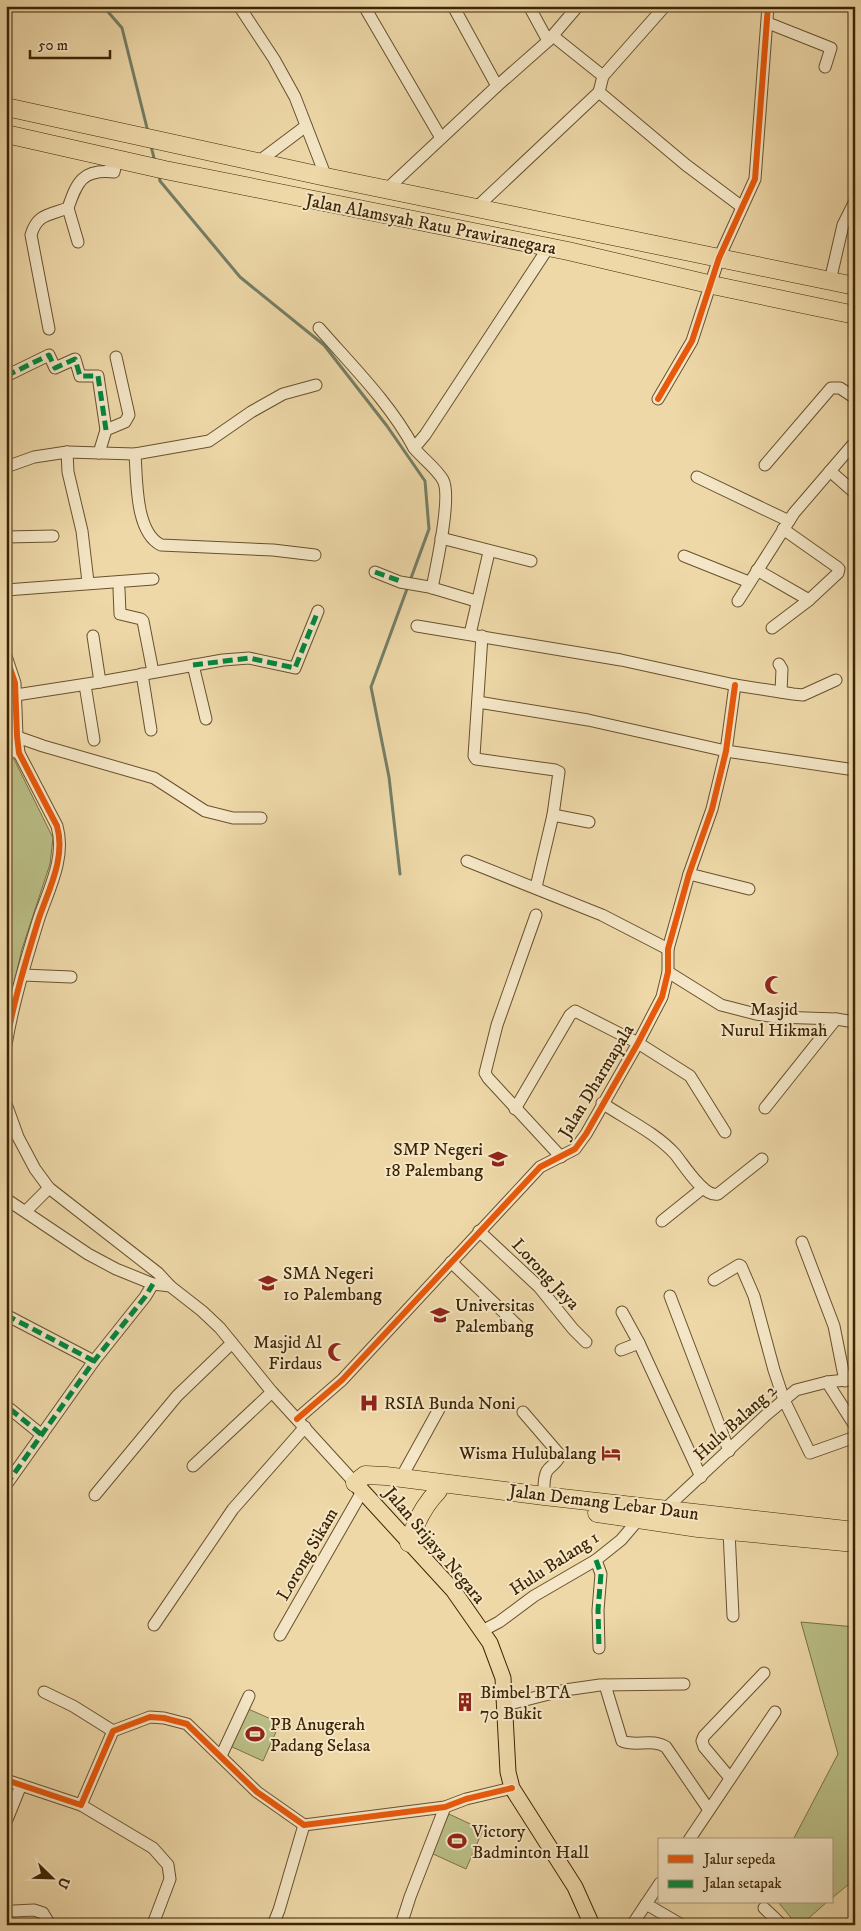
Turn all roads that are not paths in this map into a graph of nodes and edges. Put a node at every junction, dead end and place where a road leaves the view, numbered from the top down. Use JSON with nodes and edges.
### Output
{"nodes":[{"id":1,"x":239,"y":6,"type":"edge"},
{"id":2,"x":364,"y":6,"type":"edge"},
{"id":3,"x":453,"y":6,"type":"edge"},
{"id":4,"x":529,"y":6,"type":"edge"},
{"id":5,"x":578,"y":6,"type":"edge"},
{"id":6,"x":665,"y":6,"type":"edge"},
{"id":7,"x":768,"y":6,"type":"edge"},
{"id":8,"x":768,"y":24,"type":"junction"},
{"id":9,"x":551,"y":38,"type":"junction"},
{"id":10,"x":825,"y":67,"type":"dead end"},
{"id":11,"x":603,"y":76,"type":"junction"},
{"id":12,"x":497,"y":86,"type":"junction"},
{"id":13,"x":600,"y":92,"type":"junction"},
{"id":14,"x":6,"y":107,"type":"edge"},
{"id":15,"x":306,"y":126,"type":"junction"},
{"id":16,"x":6,"y":134,"type":"edge"},
{"id":17,"x":441,"y":138,"type":"junction"},
{"id":18,"x":125,"y":161,"type":"junction"},
{"id":19,"x":258,"y":162,"type":"junction"},
{"id":20,"x":326,"y":177,"type":"junction"},
{"id":21,"x":386,"y":189,"type":"junction"},
{"id":22,"x":855,"y":201,"type":"edge"},
{"id":23,"x":477,"y":207,"type":"junction"},
{"id":24,"x":742,"y":207,"type":"junction"},
{"id":25,"x":68,"y":208,"type":"junction"},
{"id":26,"x":78,"y":242,"type":"dead end"},
{"id":27,"x":548,"y":248,"type":"junction"},
{"id":28,"x":719,"y":258,"type":"junction"},
{"id":29,"x":830,"y":281,"type":"junction"},
{"id":30,"x":711,"y":284,"type":"junction"},
{"id":31,"x":855,"y":286,"type":"edge"},
{"id":32,"x":855,"y":315,"type":"edge"},
{"id":33,"x":319,"y":328,"type":"dead end"},
{"id":34,"x":49,"y":330,"type":"dead end"},
{"id":35,"x":116,"y":357,"type":"dead end"},
{"id":36,"x":6,"y":376,"type":"edge"},
{"id":37,"x":316,"y":385,"type":"dead end"},
{"id":38,"x":855,"y":398,"type":"edge"},
{"id":39,"x":658,"y":399,"type":"dead end"},
{"id":40,"x":106,"y":430,"type":"junction"},
{"id":41,"x":855,"y":442,"type":"edge"},
{"id":42,"x":414,"y":448,"type":"junction"},
{"id":43,"x":67,"y":452,"type":"junction"},
{"id":44,"x":99,"y":453,"type":"junction"},
{"id":45,"x":135,"y":454,"type":"junction"},
{"id":46,"x":765,"y":466,"type":"dead end"},
{"id":47,"x":6,"y":467,"type":"edge"},
{"id":48,"x":830,"y":470,"type":"junction"},
{"id":49,"x":697,"y":477,"type":"dead end"},
{"id":50,"x":855,"y":493,"type":"edge"},
{"id":51,"x":786,"y":525,"type":"junction"},
{"id":52,"x":53,"y":536,"type":"dead end"},
{"id":53,"x":6,"y":537,"type":"edge"},
{"id":54,"x":441,"y":538,"type":"junction"},
{"id":55,"x":489,"y":552,"type":"junction"},
{"id":56,"x":315,"y":555,"type":"dead end"},
{"id":57,"x":684,"y":556,"type":"dead end"},
{"id":58,"x":531,"y":561,"type":"dead end"},
{"id":59,"x":757,"y":570,"type":"junction"},
{"id":60,"x":376,"y":572,"type":"dead end"},
{"id":61,"x":153,"y":579,"type":"dead end"},
{"id":62,"x":88,"y":582,"type":"junction"},
{"id":63,"x":749,"y":582,"type":"junction"},
{"id":64,"x":431,"y":588,"type":"junction"},
{"id":65,"x":118,"y":589,"type":"dead end"},
{"id":66,"x":6,"y":590,"type":"edge"},
{"id":67,"x":476,"y":600,"type":"junction"},
{"id":68,"x":809,"y":600,"type":"junction"},
{"id":69,"x":738,"y":601,"type":"dead end"},
{"id":70,"x":318,"y":611,"type":"dead end"},
{"id":71,"x":417,"y":626,"type":"dead end"},
{"id":72,"x":772,"y":628,"type":"dead end"},
{"id":73,"x":470,"y":634,"type":"junction"},
{"id":74,"x":93,"y":636,"type":"dead end"},
{"id":75,"x":482,"y":636,"type":"junction"},
{"id":76,"x":6,"y":656,"type":"edge"},
{"id":77,"x":193,"y":664,"type":"junction"},
{"id":78,"x":779,"y":664,"type":"dead end"},
{"id":79,"x":148,"y":673,"type":"junction"},
{"id":80,"x":836,"y":680,"type":"dead end"},
{"id":81,"x":100,"y":682,"type":"junction"},
{"id":82,"x":85,"y":685,"type":"junction"},
{"id":83,"x":735,"y":685,"type":"junction"},
{"id":84,"x":780,"y":692,"type":"junction"},
{"id":85,"x":16,"y":695,"type":"junction"},
{"id":86,"x":478,"y":702,"type":"junction"},
{"id":87,"x":206,"y":719,"type":"dead end"},
{"id":88,"x":151,"y":730,"type":"dead end"},
{"id":89,"x":11,"y":735,"type":"edge"},
{"id":90,"x":94,"y":740,"type":"dead end"},
{"id":91,"x":6,"y":748,"type":"edge"},
{"id":92,"x":726,"y":752,"type":"junction"},
{"id":93,"x":19,"y":753,"type":"junction"},
{"id":94,"x":855,"y":770,"type":"edge"},
{"id":95,"x":553,"y":815,"type":"junction"},
{"id":96,"x":261,"y":818,"type":"dead end"},
{"id":97,"x":589,"y":822,"type":"dead end"},
{"id":98,"x":467,"y":861,"type":"dead end"},
{"id":99,"x":689,"y":874,"type":"junction"},
{"id":100,"x":536,"y":887,"type":"junction"},
{"id":101,"x":749,"y":889,"type":"dead end"},
{"id":102,"x":536,"y":916,"type":"dead end"},
{"id":103,"x":668,"y":949,"type":"junction"},
{"id":104,"x":668,"y":972,"type":"junction"},
{"id":105,"x":23,"y":975,"type":"junction"},
{"id":106,"x":71,"y":976,"type":"dead end"},
{"id":107,"x":836,"y":1019,"type":"junction"},
{"id":108,"x":855,"y":1022,"type":"edge"},
{"id":109,"x":638,"y":1043,"type":"junction"},
{"id":110,"x":6,"y":1045,"type":"edge"},
{"id":111,"x":6,"y":1104,"type":"edge"},
{"id":112,"x":602,"y":1104,"type":"junction"},
{"id":113,"x":765,"y":1108,"type":"dead end"},
{"id":114,"x":515,"y":1109,"type":"junction"},
{"id":115,"x":725,"y":1132,"type":"dead end"},
{"id":116,"x":560,"y":1157,"type":"junction"},
{"id":117,"x":762,"y":1159,"type":"dead end"},
{"id":118,"x":49,"y":1188,"type":"junction"},
{"id":119,"x":702,"y":1188,"type":"junction"},
{"id":120,"x":6,"y":1199,"type":"edge"},
{"id":121,"x":26,"y":1211,"type":"junction"},
{"id":122,"x":662,"y":1221,"type":"dead end"},
{"id":123,"x":479,"y":1231,"type":"junction"},
{"id":124,"x":802,"y":1242,"type":"dead end"},
{"id":125,"x":451,"y":1262,"type":"junction"},
{"id":126,"x":714,"y":1280,"type":"dead end"},
{"id":127,"x":153,"y":1284,"type":"junction"},
{"id":128,"x":170,"y":1286,"type":"junction"},
{"id":129,"x":670,"y":1296,"type":"dead end"},
{"id":130,"x":622,"y":1312,"type":"dead end"},
{"id":131,"x":6,"y":1316,"type":"edge"},
{"id":132,"x":518,"y":1326,"type":"dead end"},
{"id":133,"x":586,"y":1342,"type":"dead end"},
{"id":134,"x":232,"y":1343,"type":"junction"},
{"id":135,"x":639,"y":1343,"type":"junction"},
{"id":136,"x":621,"y":1350,"type":"dead end"},
{"id":137,"x":94,"y":1361,"type":"junction"},
{"id":138,"x":850,"y":1380,"type":"edge"},
{"id":139,"x":827,"y":1382,"type":"junction"},
{"id":140,"x":272,"y":1392,"type":"junction"},
{"id":141,"x":784,"y":1400,"type":"junction"},
{"id":142,"x":10,"y":1409,"type":"dead end"},
{"id":143,"x":439,"y":1409,"type":"dead end"},
{"id":144,"x":524,"y":1412,"type":"dead end"},
{"id":145,"x":301,"y":1423,"type":"junction"},
{"id":146,"x":855,"y":1426,"type":"edge"},
{"id":147,"x":42,"y":1435,"type":"junction"},
{"id":148,"x":855,"y":1437,"type":"edge"},
{"id":149,"x":728,"y":1451,"type":"junction"},
{"id":150,"x":194,"y":1466,"type":"dead end"},
{"id":151,"x":701,"y":1477,"type":"junction"},
{"id":152,"x":401,"y":1478,"type":"junction"},
{"id":153,"x":8,"y":1481,"type":"edge"},
{"id":154,"x":359,"y":1486,"type":"junction"},
{"id":155,"x":438,"y":1491,"type":"junction"},
{"id":156,"x":95,"y":1495,"type":"dead end"},
{"id":157,"x":544,"y":1496,"type":"junction"},
{"id":158,"x":653,"y":1516,"type":"junction"},
{"id":159,"x":855,"y":1530,"type":"edge"},
{"id":160,"x":729,"y":1531,"type":"junction"},
{"id":161,"x":408,"y":1543,"type":"junction"},
{"id":162,"x":855,"y":1543,"type":"edge"},
{"id":163,"x":596,"y":1560,"type":"junction"},
{"id":164,"x":733,"y":1616,"type":"dead end"},
{"id":165,"x":154,"y":1625,"type":"dead end"},
{"id":166,"x":482,"y":1631,"type":"junction"},
{"id":167,"x":280,"y":1636,"type":"dead end"},
{"id":168,"x":599,"y":1648,"type":"dead end"},
{"id":169,"x":764,"y":1673,"type":"dead end"},
{"id":170,"x":684,"y":1684,"type":"dead end"},
{"id":171,"x":605,"y":1685,"type":"junction"},
{"id":172,"x":44,"y":1692,"type":"dead end"},
{"id":173,"x":249,"y":1696,"type":"dead end"},
{"id":174,"x":505,"y":1705,"type":"junction"},
{"id":175,"x":775,"y":1712,"type":"dead end"},
{"id":176,"x":113,"y":1731,"type":"junction"},
{"id":177,"x":221,"y":1756,"type":"junction"},
{"id":178,"x":730,"y":1778,"type":"junction"},
{"id":179,"x":6,"y":1780,"type":"edge"},
{"id":180,"x":21,"y":1785,"type":"junction"},
{"id":181,"x":512,"y":1788,"type":"junction"},
{"id":182,"x":81,"y":1805,"type":"junction"},
{"id":183,"x":446,"y":1807,"type":"junction"},
{"id":184,"x":709,"y":1810,"type":"junction"},
{"id":185,"x":6,"y":1822,"type":"edge"},
{"id":186,"x":304,"y":1825,"type":"junction"},
{"id":187,"x":690,"y":1838,"type":"edge"},
{"id":188,"x":658,"y":1886,"type":"edge"},
{"id":189,"x":646,"y":1904,"type":"junction"},
{"id":190,"x":764,"y":1908,"type":"dead end"},
{"id":191,"x":14,"y":1911,"type":"dead end"},
{"id":192,"x":153,"y":1924,"type":"edge"},
{"id":193,"x":50,"y":1925,"type":"edge"},
{"id":194,"x":273,"y":1925,"type":"edge"},
{"id":195,"x":401,"y":1925,"type":"edge"},
{"id":196,"x":592,"y":1925,"type":"edge"},
{"id":197,"x":632,"y":1925,"type":"edge"},
{"id":198,"x":682,"y":1925,"type":"edge"},
{"id":199,"x":782,"y":1925,"type":"edge"}],
"edges":[{"from":1,"to":15,"type":"street"},
{"from":2,"to":17,"type":"street"},
{"from":3,"to":12,"type":"street"},
{"from":4,"to":9,"type":"street"},
{"from":5,"to":9,"type":"street"},
{"from":6,"to":11,"type":"street"},
{"from":7,"to":8,"type":"street"},
{"from":8,"to":10,"type":"street"},
{"from":8,"to":24,"type":"street"},
{"from":9,"to":11,"type":"street"},
{"from":9,"to":12,"type":"street"},
{"from":11,"to":13,"type":"street"},
{"from":12,"to":17,"type":"street"},
{"from":13,"to":23,"type":"street"},
{"from":13,"to":24,"type":"street"},
{"from":14,"to":19,"type":"highway","name":"Jalan Alamsyah Ratu Prawiranegara"},
{"from":15,"to":19,"type":"street"},
{"from":15,"to":20,"type":"street"},
{"from":16,"to":18,"type":"highway","name":"Jalan Alamsyah Ratu Prawiranegara"},
{"from":17,"to":21,"type":"street"},
{"from":18,"to":25,"type":"street"},
{"from":18,"to":27,"type":"highway","name":"Jalan Alamsyah Ratu Prawiranegara"},
{"from":19,"to":20,"type":"highway","name":"Jalan Alamsyah Ratu Prawiranegara"},
{"from":20,"to":21,"type":"highway","name":"Jalan Alamsyah Ratu Prawiranegara"},
{"from":21,"to":23,"type":"highway","name":"Jalan Alamsyah Ratu Prawiranegara"},
{"from":22,"to":29,"type":"street"},
{"from":23,"to":28,"type":"highway","name":"Jalan Alamsyah Ratu Prawiranegara"},
{"from":24,"to":28,"type":"street"},
{"from":25,"to":26,"type":"street"},
{"from":25,"to":34,"type":"street"},
{"from":27,"to":30,"type":"highway","name":"Jalan Alamsyah Ratu Prawiranegara"},
{"from":27,"to":42,"type":"street"},
{"from":28,"to":29,"type":"highway","name":"Jalan Alamsyah Ratu Prawiranegara"},
{"from":28,"to":30,"type":"street"},
{"from":29,"to":31,"type":"highway","name":"Jalan Alamsyah Ratu Prawiranegara"},
{"from":30,"to":32,"type":"highway","name":"Jalan Alamsyah Ratu Prawiranegara"},
{"from":30,"to":39,"type":"street"},
{"from":33,"to":42,"type":"street"},
{"from":35,"to":40,"type":"street"},
{"from":36,"to":40,"type":"street"},
{"from":37,"to":45,"type":"street"},
{"from":38,"to":46,"type":"street"},
{"from":40,"to":44,"type":"street"},
{"from":41,"to":48,"type":"street"},
{"from":42,"to":54,"type":"street"},
{"from":43,"to":44,"type":"street"},
{"from":43,"to":47,"type":"street"},
{"from":43,"to":62,"type":"street"},
{"from":44,"to":45,"type":"street"},
{"from":45,"to":56,"type":"street"},
{"from":48,"to":50,"type":"street"},
{"from":48,"to":51,"type":"street"},
{"from":49,"to":51,"type":"street"},
{"from":51,"to":59,"type":"street"},
{"from":51,"to":68,"type":"street"},
{"from":52,"to":53,"type":"street"},
{"from":54,"to":55,"type":"street"},
{"from":54,"to":64,"type":"street"},
{"from":55,"to":58,"type":"street"},
{"from":55,"to":67,"type":"street"},
{"from":57,"to":63,"type":"street"},
{"from":59,"to":63,"type":"street"},
{"from":59,"to":68,"type":"street"},
{"from":60,"to":64,"type":"street"},
{"from":61,"to":62,"type":"street"},
{"from":62,"to":66,"type":"street"},
{"from":63,"to":69,"type":"street"},
{"from":64,"to":67,"type":"street"},
{"from":65,"to":79,"type":"street"},
{"from":67,"to":73,"type":"street"},
{"from":68,"to":72,"type":"street"},
{"from":70,"to":77,"type":"street"},
{"from":71,"to":73,"type":"street"},
{"from":73,"to":75,"type":"street"},
{"from":74,"to":81,"type":"street"},
{"from":75,"to":83,"type":"street"},
{"from":75,"to":86,"type":"street"},
{"from":76,"to":85,"type":"street"},
{"from":77,"to":79,"type":"street"},
{"from":77,"to":87,"type":"street"},
{"from":78,"to":84,"type":"street"},
{"from":79,"to":81,"type":"street"},
{"from":79,"to":88,"type":"street"},
{"from":80,"to":84,"type":"street"},
{"from":81,"to":82,"type":"street"},
{"from":82,"to":85,"type":"street"},
{"from":82,"to":90,"type":"street"},
{"from":83,"to":84,"type":"street"},
{"from":83,"to":92,"type":"street","name":"Jalan Dharmapala"},
{"from":85,"to":89,"type":"street"},
{"from":86,"to":92,"type":"street"},
{"from":86,"to":95,"type":"street"},
{"from":89,"to":93,"type":"street"},
{"from":89,"to":96,"type":"street"},
{"from":91,"to":93,"type":"street"},
{"from":92,"to":94,"type":"street"},
{"from":92,"to":99,"type":"street","name":"Jalan Dharmapala"},
{"from":93,"to":105,"type":"street"},
{"from":95,"to":97,"type":"street"},
{"from":95,"to":100,"type":"street"},
{"from":98,"to":100,"type":"street"},
{"from":99,"to":101,"type":"street"},
{"from":99,"to":103,"type":"street","name":"Jalan Dharmapala"},
{"from":100,"to":103,"type":"street"},
{"from":102,"to":114,"type":"street"},
{"from":103,"to":104,"type":"street","name":"Jalan Dharmapala"},
{"from":104,"to":107,"type":"street"},
{"from":104,"to":109,"type":"street","name":"Jalan Dharmapala"},
{"from":105,"to":106,"type":"street"},
{"from":105,"to":110,"type":"street"},
{"from":107,"to":108,"type":"street"},
{"from":107,"to":113,"type":"street"},
{"from":109,"to":112,"type":"street","name":"Jalan Dharmapala"},
{"from":109,"to":114,"type":"street"},
{"from":109,"to":115,"type":"street"},
{"from":111,"to":118,"type":"street","name":"Jalan Srijaya Negara"},
{"from":112,"to":116,"type":"street","name":"Jalan Dharmapala"},
{"from":112,"to":119,"type":"street"},
{"from":114,"to":116,"type":"street"},
{"from":116,"to":123,"type":"street","name":"Jalan Dharmapala"},
{"from":117,"to":119,"type":"street"},
{"from":118,"to":121,"type":"street"},
{"from":118,"to":128,"type":"street","name":"Jalan Srijaya Negara"},
{"from":119,"to":122,"type":"street"},
{"from":120,"to":121,"type":"street"},
{"from":121,"to":127,"type":"street"},
{"from":123,"to":125,"type":"street","name":"Jalan Dharmapala"},
{"from":123,"to":133,"type":"street","name":"Lorong Jaya"},
{"from":124,"to":138,"type":"street"},
{"from":125,"to":132,"type":"street"},
{"from":125,"to":145,"type":"street","name":"Jalan Dharmapala"},
{"from":126,"to":141,"type":"street"},
{"from":127,"to":128,"type":"street"},
{"from":127,"to":137,"type":"street"},
{"from":128,"to":134,"type":"street","name":"Jalan Srijaya Negara"},
{"from":129,"to":149,"type":"street"},
{"from":130,"to":135,"type":"street"},
{"from":131,"to":137,"type":"street"},
{"from":134,"to":140,"type":"street","name":"Jalan Srijaya Negara"},
{"from":134,"to":156,"type":"street"},
{"from":135,"to":136,"type":"street"},
{"from":135,"to":151,"type":"street"},
{"from":137,"to":147,"type":"street"},
{"from":138,"to":139,"type":"street","name":"Hulu Balang 2"},
{"from":139,"to":141,"type":"street","name":"Hulu Balang 2"},
{"from":139,"to":146,"type":"street"},
{"from":140,"to":145,"type":"street","name":"Jalan Srijaya Negara"},
{"from":140,"to":150,"type":"street"},
{"from":141,"to":148,"type":"street"},
{"from":141,"to":149,"type":"street","name":"Hulu Balang 2"},
{"from":142,"to":147,"type":"street"},
{"from":143,"to":152,"type":"street"},
{"from":144,"to":157,"type":"street"},
{"from":145,"to":154,"type":"street","name":"Jalan Srijaya Negara"},
{"from":145,"to":165,"type":"street","name":"Jalan Dharmapala"},
{"from":147,"to":153,"type":"street"},
{"from":149,"to":151,"type":"street","name":"Hulu Balang 2"},
{"from":151,"to":158,"type":"street","name":"Hulu Balang 2"},
{"from":152,"to":154,"type":"highway","name":"Jalan Demang Lebar Daun"},
{"from":152,"to":157,"type":"highway","name":"Jalan Demang Lebar Daun"},
{"from":154,"to":155,"type":"highway","name":"Jalan Demang Lebar Daun"},
{"from":154,"to":161,"type":"main road","name":"Jalan Srijaya Negara"},
{"from":154,"to":167,"type":"street","name":"Lorong Sikam"},
{"from":155,"to":158,"type":"highway","name":"Jalan Demang Lebar Daun"},
{"from":155,"to":161,"type":"highway"},
{"from":157,"to":158,"type":"highway","name":"Jalan Demang Lebar Daun"},
{"from":158,"to":159,"type":"highway","name":"Jalan Demang Lebar Daun"},
{"from":158,"to":160,"type":"highway","name":"Jalan Demang Lebar Daun"},
{"from":158,"to":163,"type":"street","name":"Hulu Balang 1"},
{"from":160,"to":162,"type":"highway","name":"Jalan Demang Lebar Daun"},
{"from":160,"to":164,"type":"street"},
{"from":161,"to":166,"type":"main road","name":"Jalan Srijaya Negara"},
{"from":163,"to":166,"type":"street","name":"Hulu Balang 1"},
{"from":163,"to":168,"type":"street"},
{"from":166,"to":174,"type":"main road","name":"Jalan Srijaya Negara"},
{"from":169,"to":178,"type":"street"},
{"from":170,"to":171,"type":"street"},
{"from":171,"to":174,"type":"street"},
{"from":171,"to":184,"type":"street"},
{"from":172,"to":176,"type":"street"},
{"from":173,"to":177,"type":"street"},
{"from":174,"to":181,"type":"main road","name":"Jalan Srijaya Negara"},
{"from":175,"to":178,"type":"street"},
{"from":176,"to":177,"type":"street"},
{"from":176,"to":182,"type":"street"},
{"from":177,"to":186,"type":"street"},
{"from":178,"to":184,"type":"street"},
{"from":179,"to":180,"type":"street"},
{"from":180,"to":182,"type":"street"},
{"from":180,"to":185,"type":"street"},
{"from":181,"to":183,"type":"street"},
{"from":181,"to":196,"type":"main road","name":"Jalan Srijaya Negara"},
{"from":182,"to":192,"type":"street"},
{"from":183,"to":186,"type":"street"},
{"from":183,"to":195,"type":"street"},
{"from":184,"to":187,"type":"street"},
{"from":186,"to":194,"type":"street"},
{"from":188,"to":189,"type":"street"},
{"from":189,"to":197,"type":"street"},
{"from":189,"to":198,"type":"street"},
{"from":190,"to":199,"type":"street"},
{"from":191,"to":193,"type":"street"}]}
